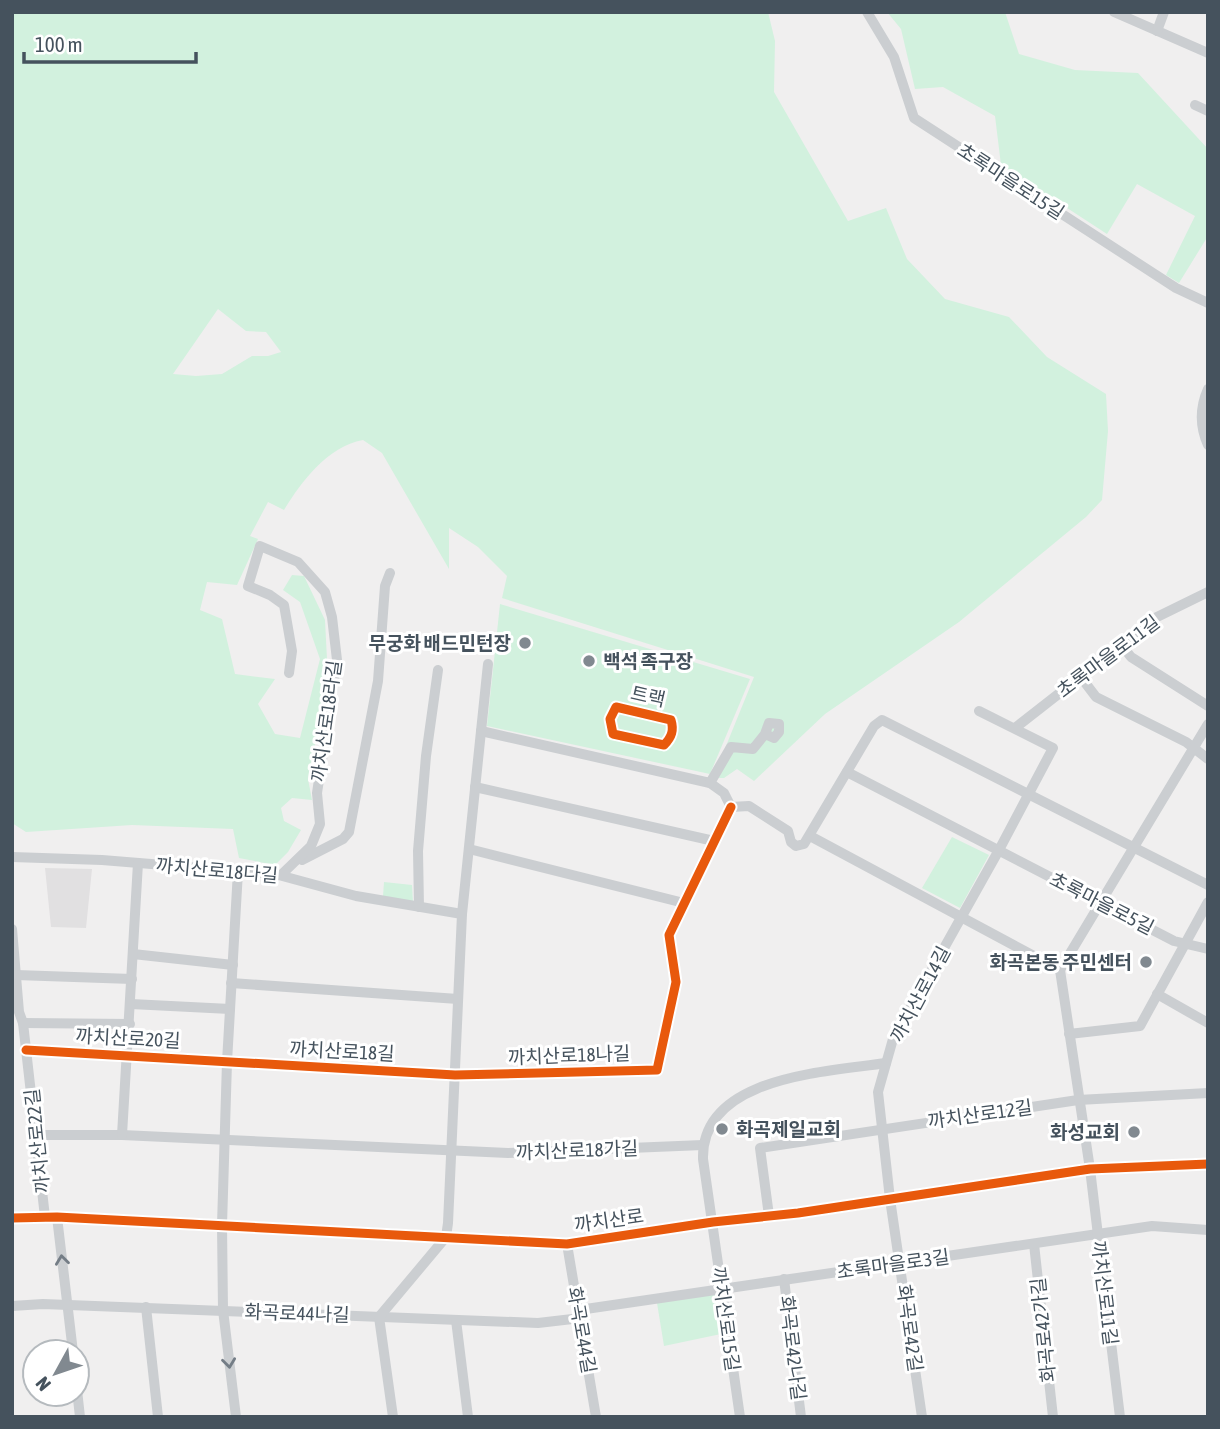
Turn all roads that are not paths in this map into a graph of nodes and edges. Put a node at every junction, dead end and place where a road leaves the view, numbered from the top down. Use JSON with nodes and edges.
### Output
{"nodes":[{"id":1,"x":867,"y":12,"type":"edge"},
{"id":2,"x":1114,"y":12,"type":"edge"},
{"id":3,"x":1164,"y":12,"type":"edge"},
{"id":4,"x":1157,"y":31,"type":"junction"},
{"id":5,"x":1208,"y":53,"type":"edge"},
{"id":6,"x":1195,"y":105,"type":"dead end"},
{"id":7,"x":1208,"y":111,"type":"edge"},
{"id":8,"x":1208,"y":303,"type":"edge"},
{"id":9,"x":1208,"y":389,"type":"edge"},
{"id":10,"x":1208,"y":445,"type":"edge"},
{"id":11,"x":390,"y":573,"type":"dead end"},
{"id":12,"x":1208,"y":592,"type":"edge"},
{"id":13,"x":1120,"y":643,"type":"junction"},
{"id":14,"x":488,"y":664,"type":"dead end"},
{"id":15,"x":438,"y":670,"type":"dead end"},
{"id":16,"x":289,"y":673,"type":"dead end"},
{"id":17,"x":1080,"y":676,"type":"junction"},
{"id":18,"x":1208,"y":706,"type":"edge"},
{"id":19,"x":979,"y":711,"type":"dead end"},
{"id":20,"x":1208,"y":724,"type":"edge"},
{"id":21,"x":1015,"y":728,"type":"junction"},
{"id":22,"x":481,"y":731,"type":"junction"},
{"id":23,"x":765,"y":734,"type":"dead end"},
{"id":24,"x":1194,"y":748,"type":"junction"},
{"id":25,"x":1208,"y":760,"type":"edge"},
{"id":26,"x":847,"y":772,"type":"junction"},
{"id":27,"x":710,"y":783,"type":"junction"},
{"id":28,"x":475,"y":787,"type":"junction"},
{"id":29,"x":1029,"y":794,"type":"junction"},
{"id":30,"x":731,"y":807,"type":"junction"},
{"id":31,"x":810,"y":836,"type":"junction"},
{"id":32,"x":714,"y":841,"type":"junction"},
{"id":33,"x":1134,"y":846,"type":"junction"},
{"id":34,"x":469,"y":849,"type":"junction"},
{"id":35,"x":999,"y":850,"type":"junction"},
{"id":36,"x":12,"y":857,"type":"edge"},
{"id":37,"x":138,"y":863,"type":"junction"},
{"id":38,"x":293,"y":865,"type":"junction"},
{"id":39,"x":238,"y":871,"type":"junction"},
{"id":40,"x":281,"y":875,"type":"junction"},
{"id":41,"x":1208,"y":885,"type":"edge"},
{"id":42,"x":1100,"y":902,"type":"junction"},
{"id":43,"x":1208,"y":902,"type":"edge"},
{"id":44,"x":684,"y":903,"type":"junction"},
{"id":45,"x":419,"y":907,"type":"junction"},
{"id":46,"x":462,"y":914,"type":"junction"},
{"id":47,"x":962,"y":917,"type":"junction"},
{"id":48,"x":12,"y":929,"type":"edge"},
{"id":49,"x":1186,"y":942,"type":"junction"},
{"id":50,"x":13,"y":946,"type":"edge"},
{"id":51,"x":1208,"y":948,"type":"edge"},
{"id":52,"x":133,"y":954,"type":"junction"},
{"id":53,"x":233,"y":965,"type":"junction"},
{"id":54,"x":1060,"y":970,"type":"junction"},
{"id":55,"x":16,"y":975,"type":"junction"},
{"id":56,"x":132,"y":979,"type":"junction"},
{"id":57,"x":232,"y":983,"type":"junction"},
{"id":58,"x":1157,"y":994,"type":"junction"},
{"id":59,"x":458,"y":999,"type":"junction"},
{"id":60,"x":131,"y":1004,"type":"junction"},
{"id":61,"x":230,"y":1009,"type":"junction"},
{"id":62,"x":18,"y":1016,"type":"edge"},
{"id":63,"x":1208,"y":1023,"type":"edge"},
{"id":64,"x":130,"y":1024,"type":"junction"},
{"id":65,"x":1069,"y":1034,"type":"junction"},
{"id":66,"x":26,"y":1050,"type":"junction"},
{"id":67,"x":128,"y":1056,"type":"junction"},
{"id":68,"x":227,"y":1062,"type":"junction"},
{"id":69,"x":886,"y":1063,"type":"junction"},
{"id":70,"x":455,"y":1075,"type":"junction"},
{"id":71,"x":1208,"y":1093,"type":"edge"},
{"id":72,"x":1078,"y":1100,"type":"junction"},
{"id":73,"x":882,"y":1128,"type":"junction"},
{"id":74,"x":36,"y":1135,"type":"junction"},
{"id":75,"x":122,"y":1135,"type":"junction"},
{"id":76,"x":225,"y":1140,"type":"junction"},
{"id":77,"x":703,"y":1145,"type":"junction"},
{"id":78,"x":452,"y":1152,"type":"junction"},
{"id":79,"x":1208,"y":1164,"type":"edge"},
{"id":80,"x":1090,"y":1168,"type":"junction"},
{"id":81,"x":890,"y":1199,"type":"junction"},
{"id":82,"x":769,"y":1216,"type":"junction"},
{"id":83,"x":51,"y":1217,"type":"junction"},
{"id":84,"x":12,"y":1218,"type":"edge"},
{"id":85,"x":713,"y":1222,"type":"junction"},
{"id":86,"x":222,"y":1225,"type":"junction"},
{"id":87,"x":1208,"y":1230,"type":"edge"},
{"id":88,"x":1097,"y":1234,"type":"junction"},
{"id":89,"x":446,"y":1237,"type":"junction"},
{"id":90,"x":567,"y":1244,"type":"junction"},
{"id":91,"x":1034,"y":1244,"type":"junction"},
{"id":92,"x":901,"y":1263,"type":"junction"},
{"id":93,"x":784,"y":1279,"type":"junction"},
{"id":94,"x":722,"y":1288,"type":"junction"},
{"id":95,"x":68,"y":1304,"type":"junction"},
{"id":96,"x":12,"y":1306,"type":"edge"},
{"id":97,"x":146,"y":1307,"type":"junction"},
{"id":98,"x":223,"y":1310,"type":"junction"},
{"id":99,"x":580,"y":1314,"type":"junction"},
{"id":100,"x":379,"y":1317,"type":"junction"},
{"id":101,"x":456,"y":1320,"type":"junction"},
{"id":102,"x":72,"y":1338,"type":"edge"},
{"id":103,"x":158,"y":1417,"type":"edge"},
{"id":104,"x":236,"y":1417,"type":"edge"},
{"id":105,"x":393,"y":1417,"type":"edge"},
{"id":106,"x":468,"y":1417,"type":"edge"},
{"id":107,"x":596,"y":1417,"type":"edge"},
{"id":108,"x":740,"y":1417,"type":"edge"},
{"id":109,"x":801,"y":1417,"type":"edge"},
{"id":110,"x":922,"y":1417,"type":"edge"},
{"id":111,"x":1053,"y":1417,"type":"edge"},
{"id":112,"x":1120,"y":1417,"type":"edge"}],
"edges":[{"from":1,"to":8,"type":"street","name":"초록마을로15길"},
{"from":2,"to":4,"type":"street"},
{"from":3,"to":4,"type":"street"},
{"from":4,"to":5,"type":"street"},
{"from":6,"to":7,"type":"street"},
{"from":9,"to":10,"type":"street"},
{"from":11,"to":38,"type":"street","name":"까치산로18라길"},
{"from":12,"to":13,"type":"street","name":"초록마을로11길"},
{"from":13,"to":17,"type":"street","name":"초록마을로11길"},
{"from":13,"to":18,"type":"street"},
{"from":14,"to":22,"type":"street"},
{"from":15,"to":45,"type":"street"},
{"from":16,"to":38,"type":"street","name":"까치산로18라길"},
{"from":17,"to":21,"type":"street","name":"초록마을로11길"},
{"from":17,"to":24,"type":"street"},
{"from":19,"to":21,"type":"street","name":"까치산로14길"},
{"from":20,"to":24,"type":"street"},
{"from":21,"to":29,"type":"street","name":"까치산로14길"},
{"from":22,"to":27,"type":"street"},
{"from":22,"to":28,"type":"street"},
{"from":23,"to":27,"type":"street"},
{"from":24,"to":25,"type":"street"},
{"from":24,"to":33,"type":"street"},
{"from":26,"to":29,"type":"street"},
{"from":26,"to":31,"type":"street"},
{"from":26,"to":35,"type":"street"},
{"from":27,"to":30,"type":"street"},
{"from":28,"to":32,"type":"street"},
{"from":28,"to":34,"type":"street"},
{"from":29,"to":33,"type":"street"},
{"from":29,"to":35,"type":"street","name":"까치산로14길"},
{"from":30,"to":31,"type":"street"},
{"from":30,"to":32,"type":"street","name":"까치산로18나길"},
{"from":31,"to":47,"type":"street"},
{"from":32,"to":44,"type":"street","name":"까치산로18나길"},
{"from":33,"to":41,"type":"street"},
{"from":33,"to":42,"type":"street"},
{"from":34,"to":44,"type":"street"},
{"from":34,"to":46,"type":"street"},
{"from":35,"to":42,"type":"street","name":"초록마을로5길"},
{"from":35,"to":47,"type":"street","name":"까치산로14길"},
{"from":36,"to":37,"type":"street","name":"까치산로18다길"},
{"from":37,"to":39,"type":"street","name":"까치산로18다길"},
{"from":37,"to":52,"type":"street"},
{"from":38,"to":40,"type":"street","name":"까치산로18라길"},
{"from":39,"to":40,"type":"street","name":"까치산로18다길"},
{"from":39,"to":53,"type":"street"},
{"from":40,"to":45,"type":"street","name":"까치산로18다길"},
{"from":42,"to":49,"type":"street","name":"초록마을로5길"},
{"from":42,"to":54,"type":"street"},
{"from":43,"to":49,"type":"street"},
{"from":44,"to":70,"type":"street","name":"까치산로18나길"},
{"from":45,"to":46,"type":"street","name":"까치산로18다길"},
{"from":46,"to":59,"type":"street"},
{"from":47,"to":54,"type":"street"},
{"from":47,"to":69,"type":"street","name":"까치산로14길"},
{"from":48,"to":50,"type":"street","name":"까치산로22길"},
{"from":49,"to":51,"type":"street","name":"초록마을로5길"},
{"from":49,"to":58,"type":"street"},
{"from":50,"to":55,"type":"street","name":"까치산로22길"},
{"from":52,"to":53,"type":"street"},
{"from":52,"to":56,"type":"street"},
{"from":53,"to":57,"type":"street"},
{"from":54,"to":65,"type":"street"},
{"from":55,"to":56,"type":"street"},
{"from":55,"to":62,"type":"street","name":"까치산로22길"},
{"from":56,"to":60,"type":"street"},
{"from":57,"to":59,"type":"street"},
{"from":57,"to":61,"type":"street"},
{"from":58,"to":63,"type":"street"},
{"from":58,"to":65,"type":"street"},
{"from":59,"to":70,"type":"street"},
{"from":60,"to":61,"type":"street","name":"까치산로20길"},
{"from":60,"to":64,"type":"street"},
{"from":61,"to":68,"type":"street"},
{"from":62,"to":64,"type":"street"},
{"from":62,"to":66,"type":"street","name":"까치산로22길"},
{"from":64,"to":67,"type":"street"},
{"from":65,"to":72,"type":"street"},
{"from":66,"to":67,"type":"street","name":"까치산로20길"},
{"from":66,"to":74,"type":"street","name":"까치산로22길"},
{"from":67,"to":68,"type":"street","name":"까치산로20길"},
{"from":67,"to":75,"type":"street","name":"까치산로20길"},
{"from":68,"to":70,"type":"street","name":"까치산로18길"},
{"from":68,"to":76,"type":"street"},
{"from":69,"to":73,"type":"street","name":"까치산로14길"},
{"from":69,"to":77,"type":"street"},
{"from":70,"to":78,"type":"street"},
{"from":71,"to":72,"type":"street","name":"까치산로12길"},
{"from":72,"to":73,"type":"street","name":"까치산로12길"},
{"from":72,"to":80,"type":"street"},
{"from":73,"to":81,"type":"street","name":"까치산로14길"},
{"from":73,"to":82,"type":"street"},
{"from":74,"to":75,"type":"street"},
{"from":74,"to":83,"type":"street","name":"까치산로22길"},
{"from":75,"to":76,"type":"street"},
{"from":76,"to":78,"type":"street"},
{"from":76,"to":86,"type":"street"},
{"from":77,"to":78,"type":"street","name":"까치산로18가길"},
{"from":77,"to":85,"type":"street","name":"까치산로15길"},
{"from":78,"to":89,"type":"street"},
{"from":79,"to":80,"type":"street","name":"까치산로"},
{"from":80,"to":81,"type":"street","name":"까치산로"},
{"from":80,"to":88,"type":"street","name":"까치산로11길"},
{"from":81,"to":82,"type":"street","name":"까치산로"},
{"from":81,"to":92,"type":"street","name":"화곡로42길"},
{"from":82,"to":85,"type":"street","name":"까치산로"},
{"from":83,"to":84,"type":"street","name":"까치산로"},
{"from":83,"to":86,"type":"street","name":"까치산로"},
{"from":95,"to":83,"type":"street","name":"까치산로22길","one_way":true},
{"from":85,"to":90,"type":"street","name":"까치산로"},
{"from":85,"to":94,"type":"street","name":"까치산로15길"},
{"from":86,"to":89,"type":"street","name":"까치산로"},
{"from":86,"to":98,"type":"street"},
{"from":87,"to":88,"type":"street","name":"초록마을로3길"},
{"from":88,"to":91,"type":"street","name":"초록마을로3길"},
{"from":88,"to":112,"type":"street","name":"까치산로11길"},
{"from":89,"to":90,"type":"street","name":"까치산로"},
{"from":89,"to":100,"type":"street"},
{"from":90,"to":99,"type":"street","name":"화곡로44길"},
{"from":91,"to":92,"type":"street","name":"초록마을로3길"},
{"from":91,"to":111,"type":"street","name":"화곡로42가길"},
{"from":92,"to":93,"type":"street","name":"초록마을로3길"},
{"from":92,"to":110,"type":"street","name":"화곡로42길"},
{"from":93,"to":94,"type":"street","name":"초록마을로3길"},
{"from":93,"to":109,"type":"street","name":"화곡로42나길"},
{"from":94,"to":99,"type":"street","name":"초록마을로3길"},
{"from":94,"to":108,"type":"street","name":"까치산로15길"},
{"from":95,"to":96,"type":"street","name":"화곡로44나길"},
{"from":95,"to":97,"type":"street","name":"화곡로44나길"},
{"from":95,"to":102,"type":"street","name":"까치산로22길"},
{"from":97,"to":98,"type":"street","name":"화곡로44나길"},
{"from":97,"to":103,"type":"street"},
{"from":98,"to":100,"type":"street","name":"화곡로44나길"},
{"from":98,"to":104,"type":"street","one_way":true},
{"from":99,"to":101,"type":"street","name":"화곡로44나길"},
{"from":99,"to":107,"type":"street","name":"화곡로44길"},
{"from":100,"to":101,"type":"street","name":"화곡로44나길"},
{"from":100,"to":105,"type":"street"},
{"from":101,"to":106,"type":"street"}]}
